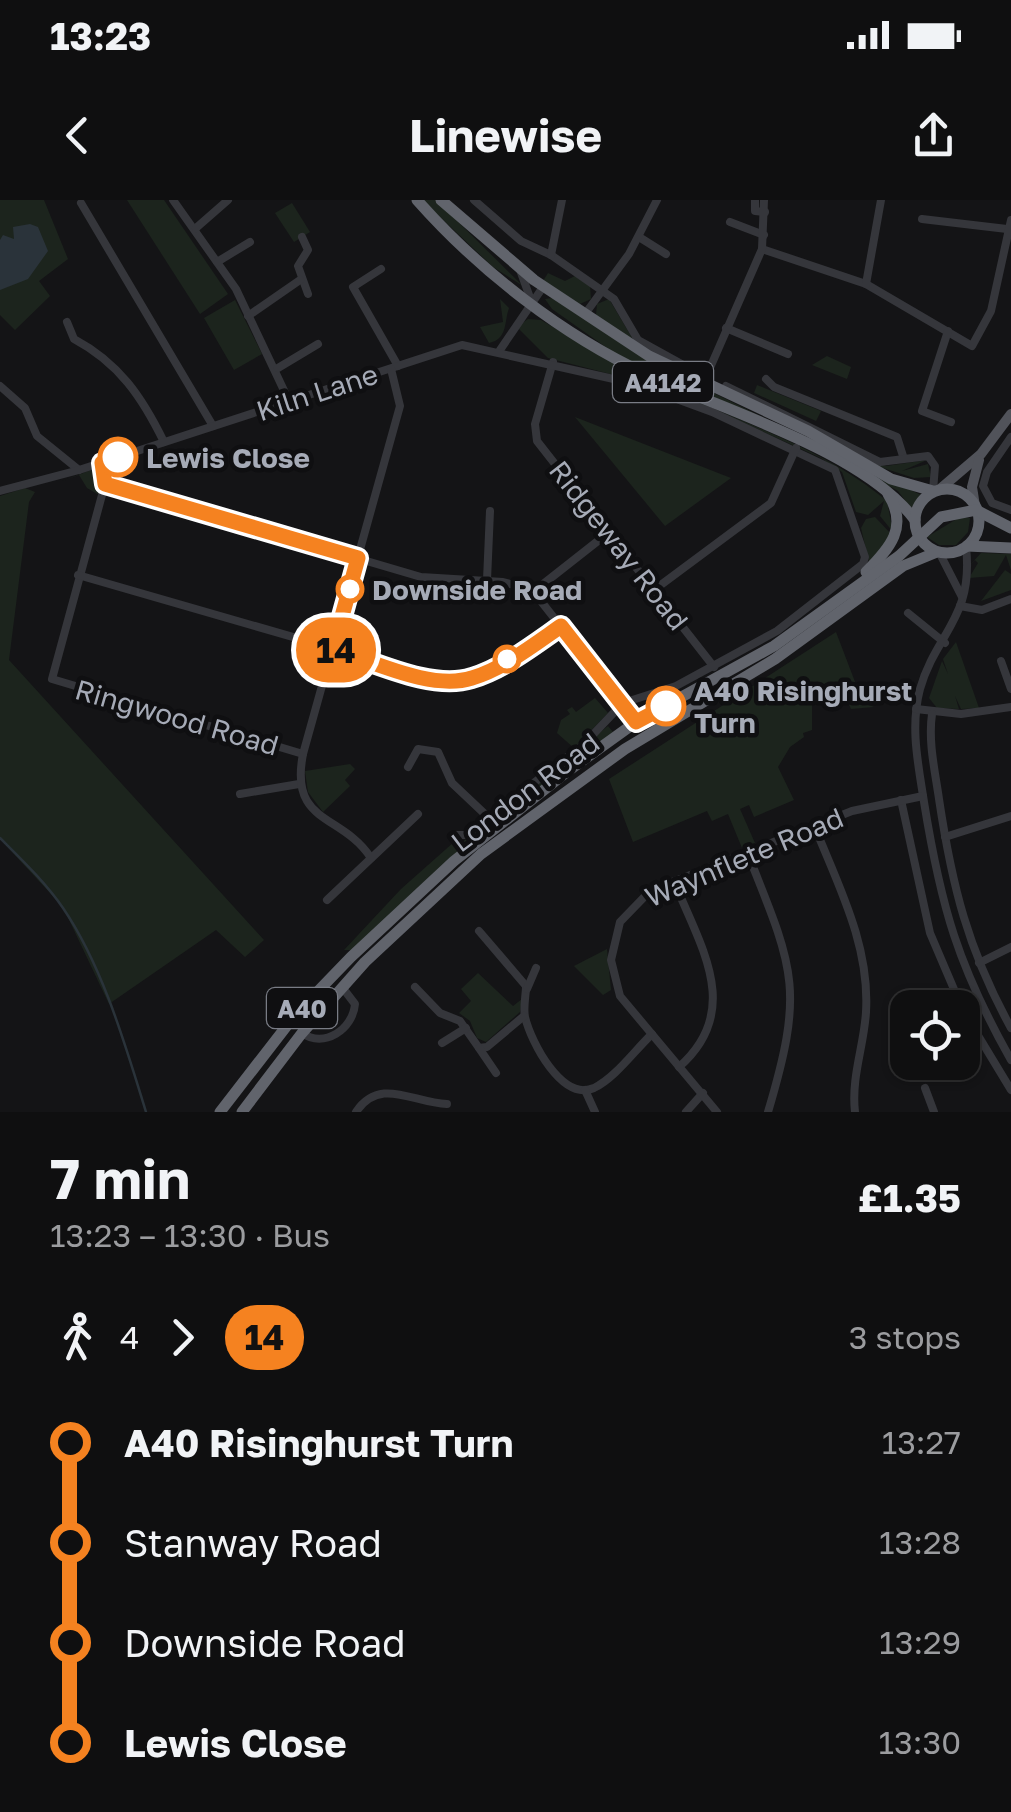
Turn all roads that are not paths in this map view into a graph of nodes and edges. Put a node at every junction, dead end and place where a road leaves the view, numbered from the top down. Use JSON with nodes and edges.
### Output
{"nodes":[{"id":1,"x":173,"y":200,"type":"edge"},
{"id":2,"x":228,"y":200,"type":"edge"},
{"id":3,"x":416,"y":200,"type":"edge"},
{"id":4,"x":441,"y":200,"type":"edge"},
{"id":5,"x":474,"y":200,"type":"edge"},
{"id":6,"x":562,"y":200,"type":"edge"},
{"id":7,"x":657,"y":200,"type":"edge"},
{"id":8,"x":755,"y":200,"type":"edge"},
{"id":9,"x":764,"y":200,"type":"edge"},
{"id":10,"x":881,"y":200,"type":"edge"},
{"id":11,"x":81,"y":202,"type":"dead end"},
{"id":12,"x":765,"y":212,"type":"junction"},
{"id":13,"x":922,"y":219,"type":"dead end"},
{"id":14,"x":730,"y":222,"type":"dead end"},
{"id":15,"x":1009,"y":225,"type":"edge"},
{"id":16,"x":196,"y":228,"type":"junction"},
{"id":17,"x":764,"y":235,"type":"junction"},
{"id":18,"x":639,"y":236,"type":"junction"},
{"id":19,"x":302,"y":237,"type":"dead end"},
{"id":20,"x":250,"y":242,"type":"dead end"},
{"id":21,"x":762,"y":249,"type":"junction"},
{"id":22,"x":666,"y":254,"type":"dead end"},
{"id":23,"x":551,"y":255,"type":"junction"},
{"id":24,"x":1007,"y":255,"type":"edge"},
{"id":25,"x":217,"y":262,"type":"junction"},
{"id":26,"x":381,"y":270,"type":"dead end"},
{"id":27,"x":520,"y":270,"type":"junction"},
{"id":28,"x":300,"y":280,"type":"junction"},
{"id":29,"x":866,"y":284,"type":"junction"},
{"id":30,"x":544,"y":287,"type":"junction"},
{"id":31,"x":602,"y":291,"type":"junction"},
{"id":32,"x":308,"y":294,"type":"dead end"},
{"id":33,"x":532,"y":304,"type":"junction"},
{"id":34,"x":248,"y":316,"type":"junction"},
{"id":35,"x":584,"y":316,"type":"junction"},
{"id":36,"x":67,"y":322,"type":"dead end"},
{"id":37,"x":726,"y":328,"type":"junction"},
{"id":38,"x":948,"y":331,"type":"junction"},
{"id":39,"x":318,"y":344,"type":"dead end"},
{"id":40,"x":500,"y":350,"type":"junction"},
{"id":41,"x":788,"y":354,"type":"dead end"},
{"id":42,"x":553,"y":362,"type":"junction"},
{"id":43,"x":395,"y":367,"type":"junction"},
{"id":44,"x":278,"y":368,"type":"junction"},
{"id":45,"x":706,"y":377,"type":"junction"},
{"id":46,"x":766,"y":379,"type":"dead end"},
{"id":47,"x":0,"y":386,"type":"edge"},
{"id":48,"x":289,"y":401,"type":"junction"},
{"id":49,"x":1011,"y":414,"type":"edge"},
{"id":50,"x":950,"y":422,"type":"dead end"},
{"id":51,"x":213,"y":426,"type":"junction"},
{"id":52,"x":1011,"y":437,"type":"edge"},
{"id":53,"x":164,"y":442,"type":"junction"},
{"id":54,"x":796,"y":448,"type":"junction"},
{"id":55,"x":981,"y":454,"type":"junction"},
{"id":56,"x":903,"y":456,"type":"junction"},
{"id":57,"x":102,"y":463,"type":"junction"},
{"id":58,"x":78,"y":470,"type":"junction"},
{"id":59,"x":105,"y":484,"type":"junction"},
{"id":60,"x":882,"y":487,"type":"junction"},
{"id":61,"x":936,"y":490,"type":"junction"},
{"id":62,"x":0,"y":491,"type":"edge"},
{"id":63,"x":976,"y":508,"type":"junction"},
{"id":64,"x":490,"y":510,"type":"dead end"},
{"id":65,"x":1011,"y":510,"type":"edge"},
{"id":66,"x":915,"y":522,"type":"junction"},
{"id":67,"x":1011,"y":528,"type":"edge"},
{"id":68,"x":608,"y":533,"type":"junction"},
{"id":69,"x":920,"y":538,"type":"junction"},
{"id":70,"x":966,"y":546,"type":"junction"},
{"id":71,"x":1011,"y":548,"type":"edge"},
{"id":72,"x":938,"y":552,"type":"junction"},
{"id":73,"x":358,"y":558,"type":"junction"},
{"id":74,"x":872,"y":566,"type":"junction"},
{"id":75,"x":78,"y":575,"type":"junction"},
{"id":76,"x":487,"y":580,"type":"junction"},
{"id":77,"x":654,"y":590,"type":"junction"},
{"id":78,"x":532,"y":592,"type":"junction"},
{"id":79,"x":1011,"y":599,"type":"edge"},
{"id":80,"x":961,"y":602,"type":"junction"},
{"id":81,"x":908,"y":613,"type":"dead end"},
{"id":82,"x":561,"y":626,"type":"junction"},
{"id":83,"x":945,"y":643,"type":"junction"},
{"id":84,"x":333,"y":649,"type":"junction"},
{"id":85,"x":1002,"y":661,"type":"dead end"},
{"id":86,"x":714,"y":667,"type":"junction"},
{"id":87,"x":1011,"y":688,"type":"edge"},
{"id":88,"x":623,"y":703,"type":"junction"},
{"id":89,"x":1011,"y":707,"type":"edge"},
{"id":90,"x":916,"y":709,"type":"junction"},
{"id":91,"x":932,"y":714,"type":"junction"},
{"id":92,"x":636,"y":722,"type":"junction"},
{"id":93,"x":303,"y":754,"type":"junction"},
{"id":94,"x":408,"y":766,"type":"dead end"},
{"id":95,"x":298,"y":784,"type":"junction"},
{"id":96,"x":240,"y":794,"type":"dead end"},
{"id":97,"x":923,"y":796,"type":"junction"},
{"id":98,"x":902,"y":800,"type":"junction"},
{"id":99,"x":418,"y":814,"type":"dead end"},
{"id":100,"x":488,"y":816,"type":"junction"},
{"id":101,"x":1011,"y":816,"type":"edge"},
{"id":102,"x":814,"y":825,"type":"junction"},
{"id":103,"x":456,"y":834,"type":"dead end"},
{"id":104,"x":945,"y":837,"type":"junction"},
{"id":105,"x":747,"y":852,"type":"junction"},
{"id":106,"x":370,"y":858,"type":"junction"},
{"id":107,"x":674,"y":881,"type":"junction"},
{"id":108,"x":327,"y":900,"type":"dead end"},
{"id":109,"x":400,"y":919,"type":"junction"},
{"id":110,"x":479,"y":931,"type":"dead end"},
{"id":111,"x":1011,"y":947,"type":"edge"},
{"id":112,"x":978,"y":963,"type":"junction"},
{"id":113,"x":536,"y":968,"type":"dead end"},
{"id":114,"x":415,"y":986,"type":"dead end"},
{"id":115,"x":342,"y":987,"type":"junction"},
{"id":116,"x":527,"y":988,"type":"junction"},
{"id":117,"x":954,"y":990,"type":"edge"},
{"id":118,"x":524,"y":1016,"type":"junction"},
{"id":119,"x":466,"y":1028,"type":"junction"},
{"id":120,"x":1011,"y":1028,"type":"edge"},
{"id":121,"x":302,"y":1032,"type":"junction"},
{"id":122,"x":652,"y":1034,"type":"junction"},
{"id":123,"x":980,"y":1038,"type":"edge"},
{"id":124,"x":442,"y":1043,"type":"dead end"},
{"id":125,"x":479,"y":1048,"type":"junction"},
{"id":126,"x":1011,"y":1060,"type":"edge"},
{"id":127,"x":679,"y":1067,"type":"junction"},
{"id":128,"x":496,"y":1074,"type":"dead end"},
{"id":129,"x":925,"y":1088,"type":"dead end"},
{"id":130,"x":585,"y":1090,"type":"junction"},
{"id":131,"x":1011,"y":1090,"type":"edge"},
{"id":132,"x":704,"y":1093,"type":"junction"},
{"id":133,"x":447,"y":1104,"type":"dead end"},
{"id":134,"x":426,"y":1107,"type":"edge"},
{"id":135,"x":220,"y":1112,"type":"edge"},
{"id":136,"x":242,"y":1112,"type":"edge"},
{"id":137,"x":356,"y":1112,"type":"edge"},
{"id":138,"x":595,"y":1112,"type":"edge"},
{"id":139,"x":686,"y":1112,"type":"edge"},
{"id":140,"x":717,"y":1112,"type":"edge"},
{"id":141,"x":768,"y":1112,"type":"edge"},
{"id":142,"x":855,"y":1112,"type":"edge"},
{"id":143,"x":934,"y":1112,"type":"edge"}],
"edges":[{"from":1,"to":16,"type":"street"},
{"from":2,"to":16,"type":"street"},
{"from":3,"to":33,"type":"highway","number":"A4142"},
{"from":4,"to":27,"type":"highway","number":"A4142"},
{"from":5,"to":23,"type":"street"},
{"from":6,"to":23,"type":"street"},
{"from":7,"to":18,"type":"street"},
{"from":8,"to":12,"type":"street"},
{"from":9,"to":12,"type":"street"},
{"from":10,"to":29,"type":"street"},
{"from":11,"to":51,"type":"street"},
{"from":12,"to":17,"type":"street"},
{"from":13,"to":15,"type":"street"},
{"from":14,"to":17,"type":"street"},
{"from":15,"to":24,"type":"street"},
{"from":16,"to":25,"type":"street"},
{"from":17,"to":21,"type":"street"},
{"from":18,"to":22,"type":"street"},
{"from":18,"to":31,"type":"street"},
{"from":19,"to":28,"type":"street"},
{"from":20,"to":25,"type":"street"},
{"from":21,"to":29,"type":"street"},
{"from":21,"to":37,"type":"street"},
{"from":23,"to":31,"type":"street"},
{"from":24,"to":38,"type":"street"},
{"from":25,"to":34,"type":"street"},
{"from":26,"to":43,"type":"street"},
{"from":27,"to":30,"type":"highway","number":"A4142"},
{"from":27,"to":33,"type":"street"},
{"from":28,"to":32,"type":"street"},
{"from":28,"to":34,"type":"street"},
{"from":29,"to":38,"type":"street"},
{"from":30,"to":33,"type":"street"},
{"from":30,"to":35,"type":"highway","number":"A4142"},
{"from":31,"to":35,"type":"street"},
{"from":31,"to":45,"type":"street"},
{"from":33,"to":40,"type":"street"},
{"from":33,"to":60,"type":"highway","number":"A4142"},
{"from":34,"to":44,"type":"street"},
{"from":35,"to":61,"type":"highway","number":"A4142"},
{"from":36,"to":53,"type":"street"},
{"from":37,"to":41,"type":"street"},
{"from":37,"to":45,"type":"street"},
{"from":38,"to":50,"type":"street"},
{"from":39,"to":44,"type":"street"},
{"from":40,"to":42,"type":"street"},
{"from":40,"to":43,"type":"street","name":"Kiln Lane"},
{"from":42,"to":54,"type":"street"},
{"from":42,"to":68,"type":"street","name":"Ridgeway Road"},
{"from":43,"to":48,"type":"street","name":"Kiln Lane"},
{"from":43,"to":73,"type":"street"},
{"from":44,"to":48,"type":"street"},
{"from":45,"to":56,"type":"street"},
{"from":46,"to":56,"type":"street"},
{"from":47,"to":58,"type":"street"},
{"from":48,"to":51,"type":"street","name":"Kiln Lane"},
{"from":49,"to":55,"type":"main road"},
{"from":51,"to":53,"type":"street","name":"Kiln Lane"},
{"from":52,"to":65,"type":"street"},
{"from":53,"to":57,"type":"street","name":"Kiln Lane"},
{"from":54,"to":74,"type":"street"},
{"from":54,"to":77,"type":"street"},
{"from":55,"to":61,"type":"main road"},
{"from":55,"to":63,"type":"main road"},
{"from":56,"to":61,"type":"street"},
{"from":57,"to":58,"type":"street","name":"Kiln Lane"},
{"from":57,"to":59,"type":"street"},
{"from":58,"to":62,"type":"street","name":"Kiln Lane"},
{"from":59,"to":73,"type":"street"},
{"from":59,"to":75,"type":"street"},
{"from":60,"to":66,"type":"highway","number":"A4142"},
{"from":60,"to":74,"type":"highway"},
{"from":61,"to":63,"type":"highway"},
{"from":61,"to":66,"type":"highway"},
{"from":63,"to":67,"type":"highway"},
{"from":63,"to":69,"type":"highway","name":"London Road"},
{"from":63,"to":70,"type":"highway"},
{"from":64,"to":76,"type":"street"},
{"from":66,"to":69,"type":"highway"},
{"from":66,"to":74,"type":"highway"},
{"from":68,"to":77,"type":"street","name":"Ridgeway Road"},
{"from":68,"to":78,"type":"street"},
{"from":69,"to":72,"type":"highway"},
{"from":69,"to":74,"type":"highway","name":"London Road"},
{"from":70,"to":71,"type":"highway","name":"London Road"},
{"from":70,"to":72,"type":"highway","name":"London Road"},
{"from":70,"to":80,"type":"street"},
{"from":72,"to":80,"type":"street"},
{"from":72,"to":109,"type":"highway","name":"London Road","number":"A40"},
{"from":73,"to":76,"type":"street"},
{"from":73,"to":84,"type":"street"},
{"from":74,"to":86,"type":"street","name":"London Road"},
{"from":74,"to":92,"type":"highway","name":"London Road","number":"A40"},
{"from":75,"to":84,"type":"street"},
{"from":75,"to":93,"type":"street","name":"Ringwood Road"},
{"from":76,"to":78,"type":"street"},
{"from":77,"to":86,"type":"street","name":"Ridgeway Road"},
{"from":78,"to":82,"type":"street"},
{"from":79,"to":80,"type":"street"},
{"from":80,"to":83,"type":"street"},
{"from":81,"to":83,"type":"street"},
{"from":82,"to":84,"type":"street"},
{"from":82,"to":88,"type":"street"},
{"from":83,"to":90,"type":"street"},
{"from":84,"to":93,"type":"street"},
{"from":85,"to":87,"type":"street"},
{"from":86,"to":88,"type":"street","name":"London Road"},
{"from":88,"to":92,"type":"street"},
{"from":88,"to":100,"type":"street","name":"London Road"},
{"from":89,"to":91,"type":"street"},
{"from":90,"to":91,"type":"street"},
{"from":90,"to":97,"type":"street"},
{"from":91,"to":104,"type":"street"},
{"from":92,"to":109,"type":"highway","name":"London Road","number":"A40"},
{"from":93,"to":95,"type":"street"},
{"from":94,"to":100,"type":"street"},
{"from":95,"to":96,"type":"street"},
{"from":95,"to":106,"type":"street"},
{"from":97,"to":98,"type":"street","name":"Waynflete Road"},
{"from":97,"to":126,"type":"street"},
{"from":98,"to":102,"type":"street","name":"Waynflete Road"},
{"from":98,"to":117,"type":"street"},
{"from":99,"to":106,"type":"street"},
{"from":100,"to":103,"type":"street","name":"London Road"},
{"from":101,"to":104,"type":"street"},
{"from":102,"to":105,"type":"street","name":"Waynflete Road"},
{"from":102,"to":142,"type":"street"},
{"from":104,"to":112,"type":"street"},
{"from":105,"to":107,"type":"street","name":"Waynflete Road"},
{"from":105,"to":141,"type":"street"},
{"from":106,"to":108,"type":"street"},
{"from":107,"to":122,"type":"street","name":"Waynflete Road"},
{"from":107,"to":127,"type":"street"},
{"from":109,"to":115,"type":"highway","number":"A40"},
{"from":109,"to":135,"type":"highway","number":"A40"},
{"from":110,"to":116,"type":"street"},
{"from":111,"to":112,"type":"street"},
{"from":112,"to":120,"type":"street"},
{"from":113,"to":116,"type":"street"},
{"from":114,"to":119,"type":"street"},
{"from":115,"to":121,"type":"highway","number":"A40"},
{"from":115,"to":121,"type":"street"},
{"from":116,"to":118,"type":"street"},
{"from":118,"to":125,"type":"street"},
{"from":118,"to":130,"type":"street"},
{"from":119,"to":124,"type":"street"},
{"from":119,"to":125,"type":"street"},
{"from":121,"to":136,"type":"highway","number":"A40"},
{"from":122,"to":127,"type":"street","name":"Waynflete Road"},
{"from":122,"to":130,"type":"street"},
{"from":123,"to":131,"type":"street"},
{"from":125,"to":128,"type":"street"},
{"from":127,"to":132,"type":"street","name":"Waynflete Road"},
{"from":129,"to":143,"type":"street"},
{"from":130,"to":138,"type":"street"},
{"from":132,"to":139,"type":"street"},
{"from":132,"to":140,"type":"street","name":"Waynflete Road"},
{"from":133,"to":134,"type":"street"},
{"from":134,"to":137,"type":"street"}]}
